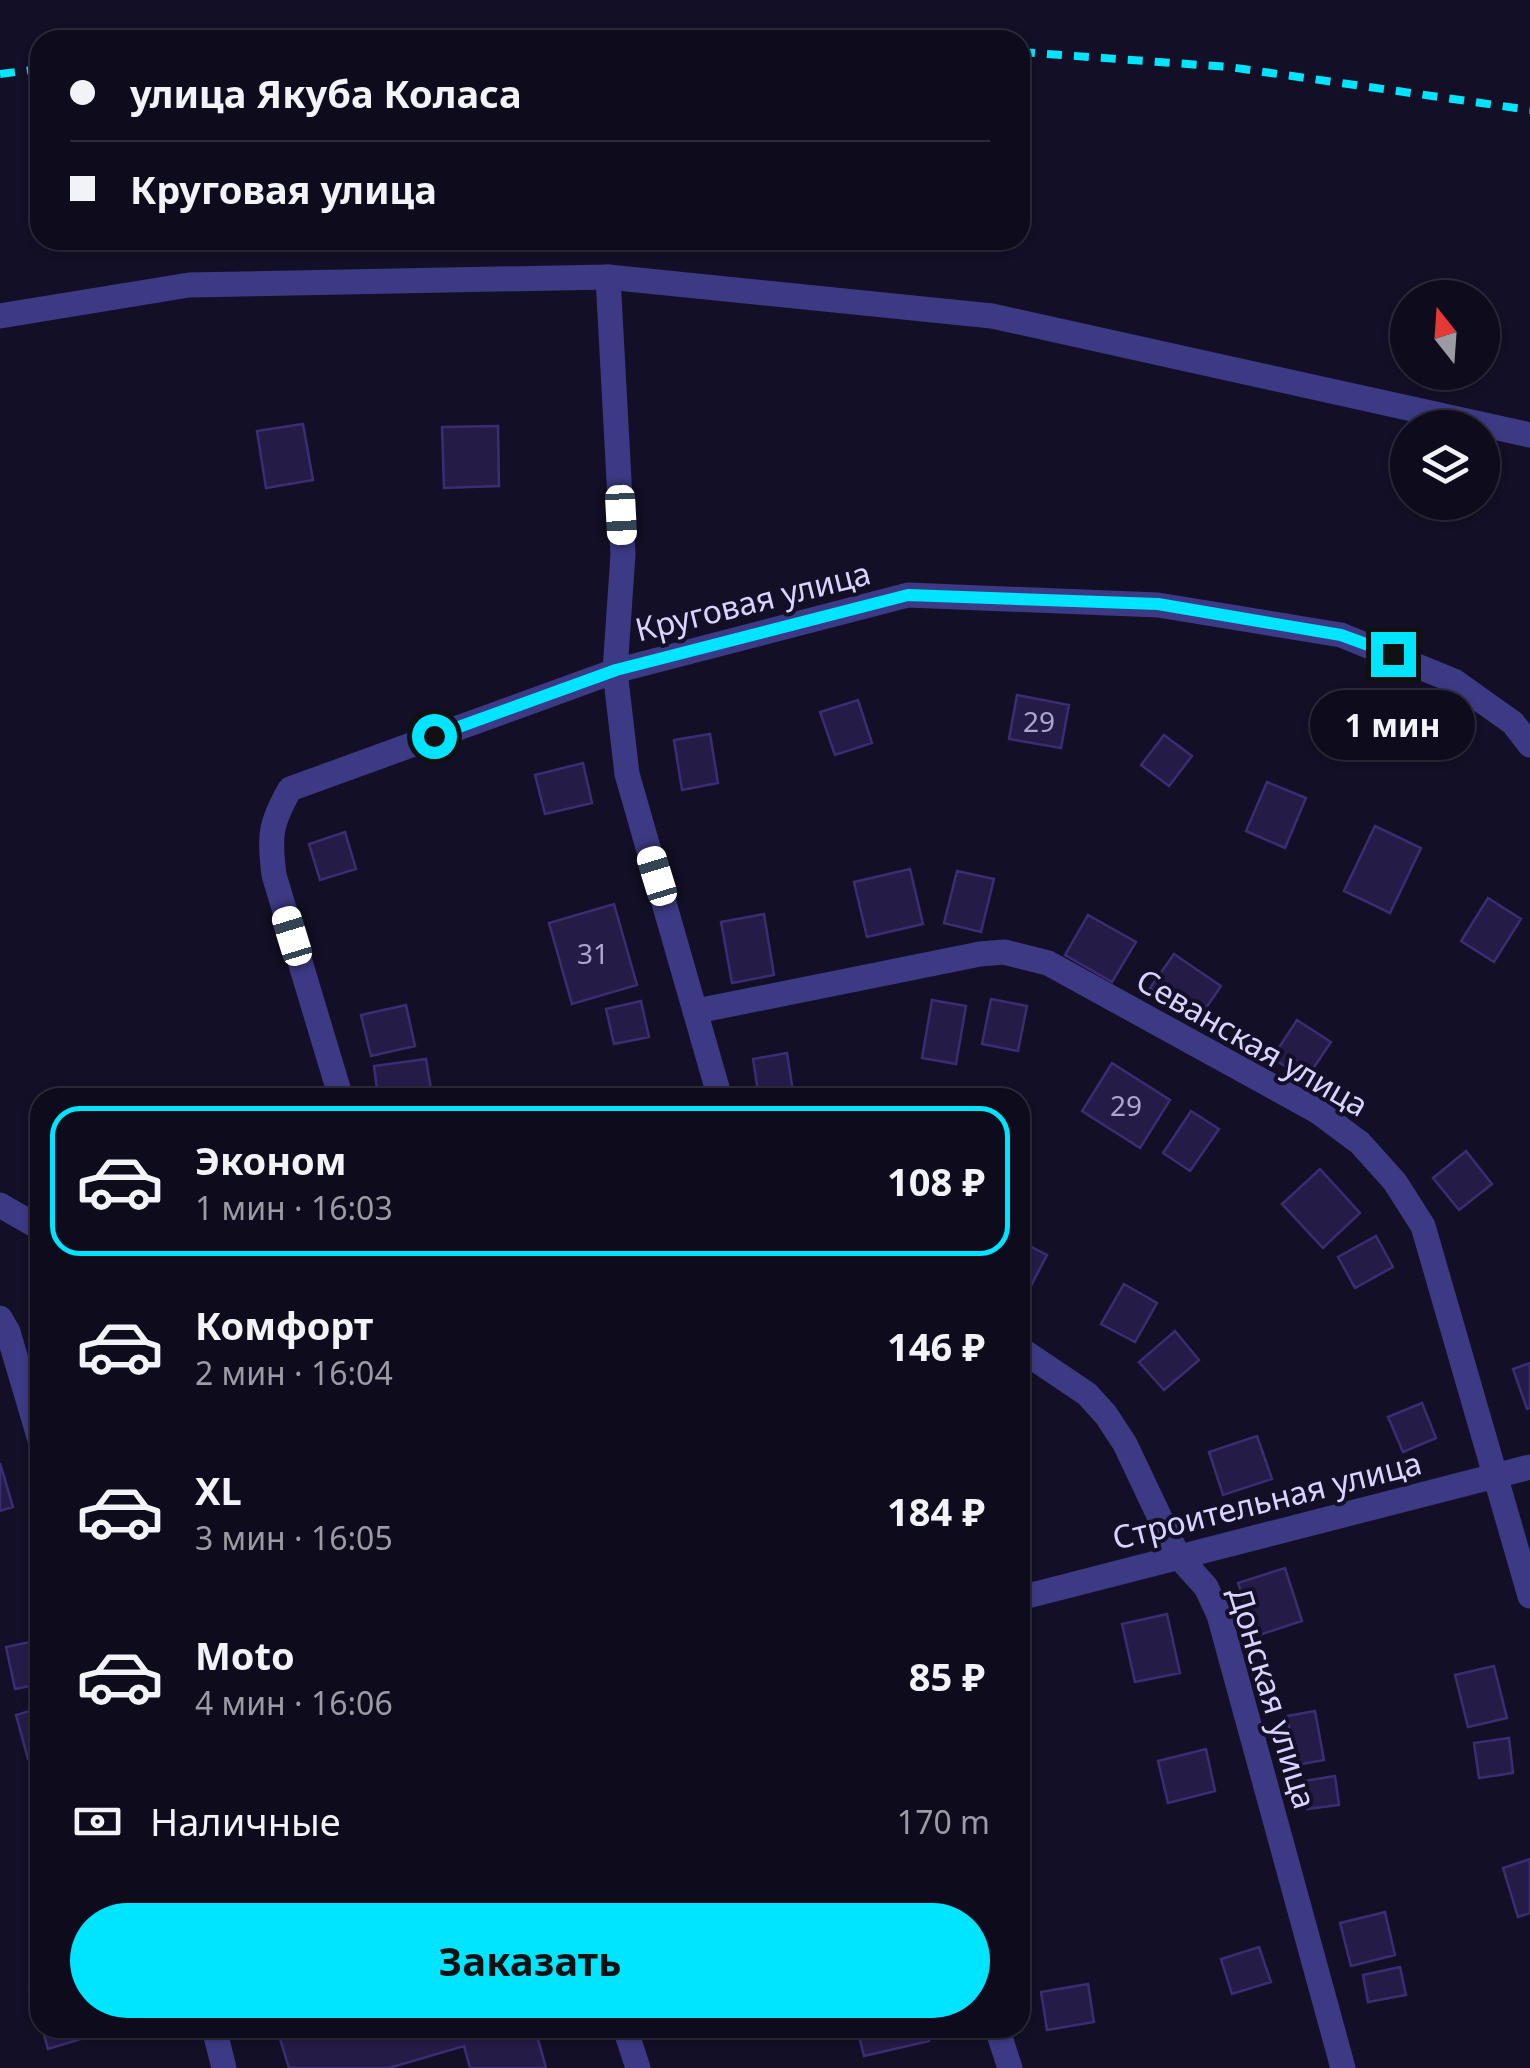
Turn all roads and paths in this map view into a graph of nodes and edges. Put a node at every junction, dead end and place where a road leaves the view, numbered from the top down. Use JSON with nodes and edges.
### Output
{"nodes":[{"id":1,"x":608,"y":277,"type":"junction"},
{"id":2,"x":0,"y":316,"type":"edge"},
{"id":3,"x":1530,"y":435,"type":"edge"},
{"id":4,"x":616,"y":670,"type":"junction"},
{"id":5,"x":1530,"y":745,"type":"edge"},
{"id":6,"x":697,"y":1011,"type":"junction"},
{"id":7,"x":338,"y":1088,"type":"edge"},
{"id":8,"x":717,"y":1088,"type":"edge"},
{"id":9,"x":0,"y":1205,"type":"edge"},
{"id":10,"x":30,"y":1224,"type":"edge"},
{"id":11,"x":0,"y":1318,"type":"edge"},
{"id":12,"x":1030,"y":1357,"type":"edge"},
{"id":13,"x":30,"y":1406,"type":"edge"},
{"id":14,"x":1530,"y":1467,"type":"edge"},
{"id":15,"x":1493,"y":1478,"type":"junction"},
{"id":16,"x":1178,"y":1556,"type":"junction"},
{"id":17,"x":1030,"y":1595,"type":"edge"},
{"id":18,"x":1530,"y":1596,"type":"edge"},
{"id":19,"x":216,"y":2038,"type":"edge"},
{"id":20,"x":628,"y":2038,"type":"edge"},
{"id":21,"x":1000,"y":2038,"type":"edge"},
{"id":22,"x":224,"y":2068,"type":"edge"},
{"id":23,"x":638,"y":2068,"type":"edge"},
{"id":24,"x":1010,"y":2068,"type":"edge"},
{"id":25,"x":1343,"y":2068,"type":"edge"}],
"edges":[{"from":1,"to":2,"type":"street"},
{"from":1,"to":3,"type":"street"},
{"from":1,"to":4,"type":"street"},
{"from":4,"to":5,"type":"street","name":"Круговая улица"},
{"from":4,"to":6,"type":"street"},
{"from":4,"to":7,"type":"street","name":"Круговая улица"},
{"from":6,"to":8,"type":"street"},
{"from":6,"to":15,"type":"street","name":"Севанская улица"},
{"from":9,"to":10,"type":"street"},
{"from":11,"to":13,"type":"street"},
{"from":12,"to":16,"type":"street","name":"Донская улица"},
{"from":14,"to":15,"type":"street","name":"Строительная улица"},
{"from":15,"to":16,"type":"street","name":"Строительная улица"},
{"from":15,"to":18,"type":"street","name":"Севанская улица"},
{"from":16,"to":17,"type":"street","name":"Строительная улица"},
{"from":16,"to":25,"type":"street","name":"Донская улица"},
{"from":19,"to":22,"type":"street"},
{"from":20,"to":23,"type":"street"},
{"from":21,"to":24,"type":"street"}]}
